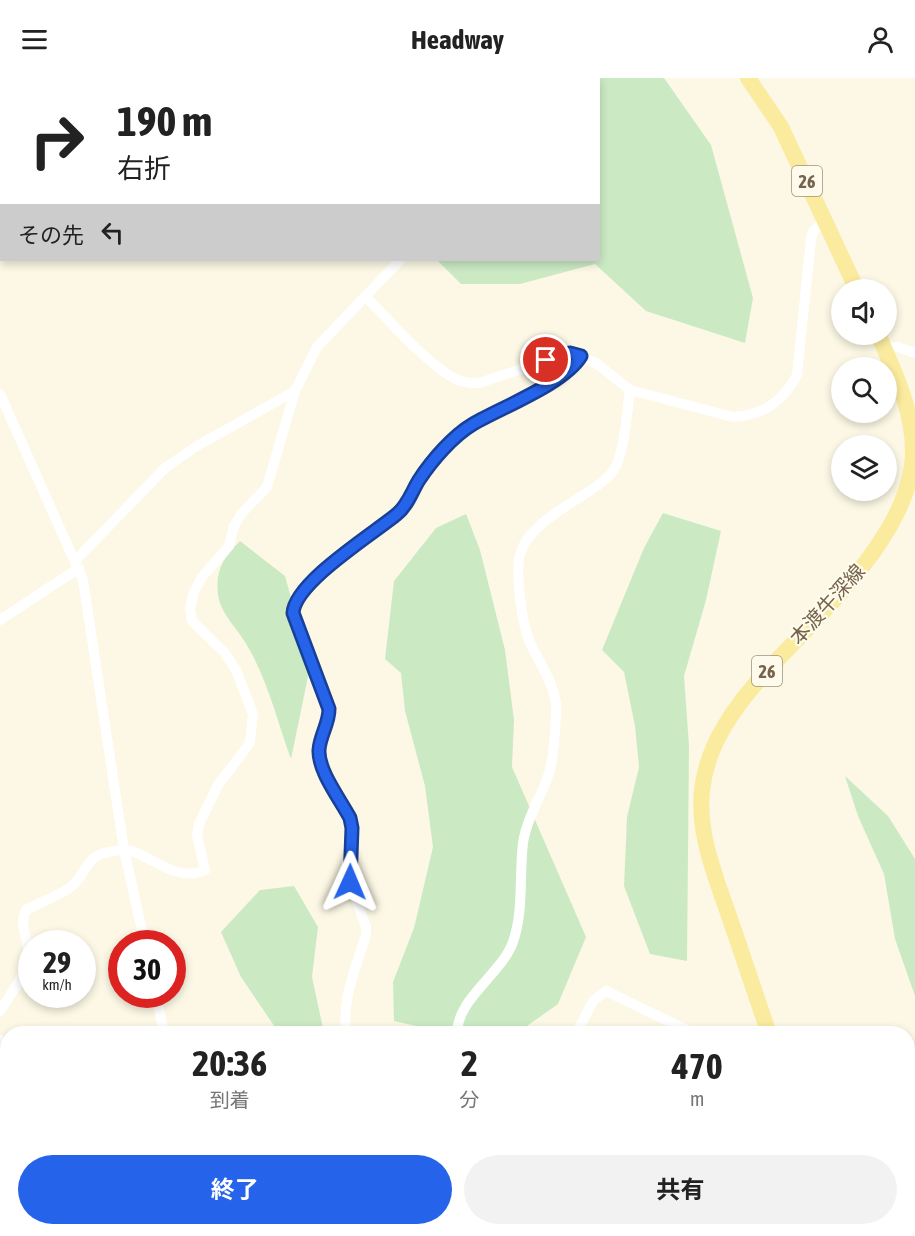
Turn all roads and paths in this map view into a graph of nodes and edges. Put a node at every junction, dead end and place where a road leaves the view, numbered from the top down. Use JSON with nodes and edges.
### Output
{"nodes":[{"id":1,"x":748,"y":78,"type":"edge"},
{"id":2,"x":826,"y":221,"type":"junction"},
{"id":3,"x":399,"y":261,"type":"edge"},
{"id":4,"x":852,"y":279,"type":"edge"},
{"id":5,"x":366,"y":297,"type":"junction"},
{"id":6,"x":882,"y":345,"type":"edge"},
{"id":7,"x":891,"y":345,"type":"edge"},
{"id":8,"x":915,"y":353,"type":"edge"},
{"id":9,"x":581,"y":356,"type":"junction"},
{"id":10,"x":630,"y":390,"type":"junction"},
{"id":11,"x":294,"y":391,"type":"junction"},
{"id":12,"x":0,"y":394,"type":"edge"},
{"id":13,"x":77,"y":565,"type":"junction"},
{"id":14,"x":0,"y":620,"type":"edge"},
{"id":15,"x":124,"y":850,"type":"junction"},
{"id":16,"x":141,"y":930,"type":"edge"},
{"id":17,"x":159,"y":1008,"type":"edge"},
{"id":18,"x":0,"y":1011,"type":"edge"},
{"id":19,"x":162,"y":1026,"type":"edge"},
{"id":20,"x":346,"y":1026,"type":"edge"},
{"id":21,"x":457,"y":1026,"type":"edge"},
{"id":22,"x":580,"y":1026,"type":"edge"},
{"id":23,"x":678,"y":1026,"type":"edge"},
{"id":24,"x":766,"y":1026,"type":"edge"}],
"edges":[{"from":1,"to":2,"type":"main road","number":"26"},
{"from":2,"to":4,"type":"main road","number":"26"},
{"from":2,"to":10,"type":"street"},
{"from":3,"to":5,"type":"street"},
{"from":5,"to":9,"type":"street"},
{"from":5,"to":11,"type":"street"},
{"from":6,"to":24,"type":"main road","name":"本渡牛深線","number":"26"},
{"from":7,"to":8,"type":"street"},
{"from":9,"to":10,"type":"street"},
{"from":9,"to":20,"type":"street"},
{"from":10,"to":21,"type":"street"},
{"from":11,"to":13,"type":"street"},
{"from":11,"to":15,"type":"street"},
{"from":12,"to":13,"type":"street"},
{"from":13,"to":14,"type":"street"},
{"from":13,"to":15,"type":"street"},
{"from":15,"to":16,"type":"street"},
{"from":15,"to":18,"type":"street"},
{"from":17,"to":19,"type":"street"},
{"from":22,"to":23,"type":"street"}]}
